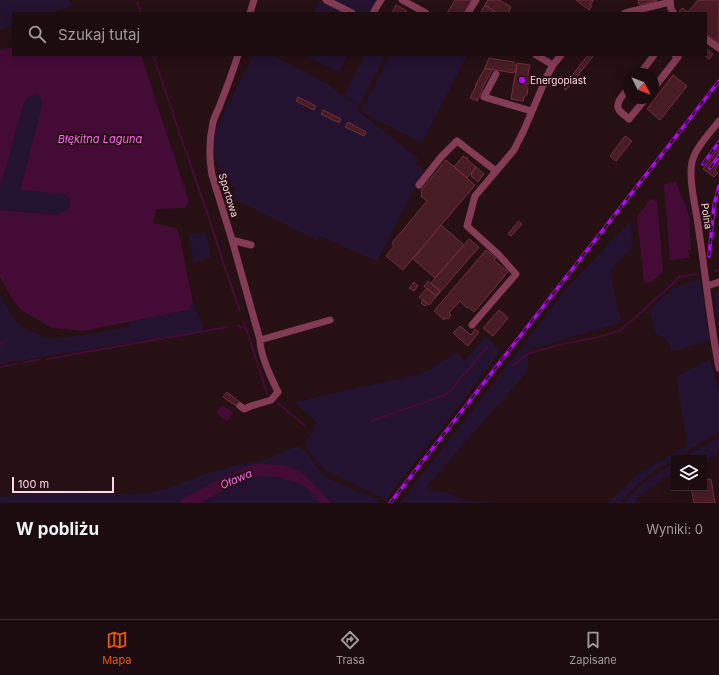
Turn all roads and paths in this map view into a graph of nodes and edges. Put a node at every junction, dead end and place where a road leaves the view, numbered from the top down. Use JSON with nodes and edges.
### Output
{"nodes":[{"id":1,"x":254,"y":0,"type":"edge"},
{"id":2,"x":326,"y":0,"type":"edge"},
{"id":3,"x":381,"y":0,"type":"edge"},
{"id":4,"x":402,"y":0,"type":"edge"},
{"id":5,"x":476,"y":0,"type":"edge"},
{"id":6,"x":670,"y":7,"type":"edge"},
{"id":7,"x":250,"y":12,"type":"edge"},
{"id":8,"x":350,"y":12,"type":"edge"},
{"id":9,"x":374,"y":12,"type":"edge"},
{"id":10,"x":424,"y":12,"type":"edge"},
{"id":11,"x":469,"y":12,"type":"edge"},
{"id":12,"x":632,"y":12,"type":"edge"},
{"id":13,"x":707,"y":40,"type":"edge"},
{"id":14,"x":719,"y":48,"type":"edge"},
{"id":15,"x":238,"y":56,"type":"edge"},
{"id":16,"x":538,"y":56,"type":"edge"},
{"id":17,"x":560,"y":56,"type":"edge"},
{"id":18,"x":653,"y":56,"type":"edge"},
{"id":19,"x":676,"y":56,"type":"edge"},
{"id":20,"x":553,"y":65,"type":"junction"},
{"id":21,"x":644,"y":68,"type":"edge"},
{"id":22,"x":496,"y":74,"type":"dead end"},
{"id":23,"x":659,"y":81,"type":"edge"},
{"id":24,"x":623,"y":96,"type":"edge"},
{"id":25,"x":641,"y":104,"type":"edge"},
{"id":26,"x":531,"y":111,"type":"junction"},
{"id":27,"x":719,"y":121,"type":"edge"},
{"id":28,"x":496,"y":171,"type":"junction"},
{"id":29,"x":420,"y":185,"type":"dead end"},
{"id":30,"x":232,"y":240,"type":"junction"},
{"id":31,"x":251,"y":245,"type":"dead end"},
{"id":32,"x":719,"y":282,"type":"edge"},
{"id":33,"x":707,"y":286,"type":"junction"},
{"id":34,"x":330,"y":320,"type":"dead end"},
{"id":35,"x":472,"y":324,"type":"dead end"},
{"id":36,"x":260,"y":340,"type":"junction"},
{"id":37,"x":719,"y":368,"type":"edge"},
{"id":38,"x":240,"y":406,"type":"dead end"}],
"edges":[{"from":1,"to":7,"type":"street"},
{"from":2,"to":8,"type":"street"},
{"from":3,"to":9,"type":"street"},
{"from":4,"to":10,"type":"street"},
{"from":5,"to":11,"type":"street"},
{"from":6,"to":12,"type":"street"},
{"from":13,"to":14,"type":"street"},
{"from":15,"to":30,"type":"street","name":"Sportowa"},
{"from":16,"to":20,"type":"street"},
{"from":17,"to":20,"type":"street"},
{"from":18,"to":21,"type":"street"},
{"from":19,"to":23,"type":"street"},
{"from":20,"to":26,"type":"street"},
{"from":22,"to":26,"type":"street"},
{"from":24,"to":25,"type":"street"},
{"from":26,"to":28,"type":"street"},
{"from":27,"to":33,"type":"street","name":"Polna"},
{"from":28,"to":29,"type":"street"},
{"from":28,"to":35,"type":"street"},
{"from":30,"to":31,"type":"street"},
{"from":30,"to":36,"type":"street","name":"Sportowa"},
{"from":32,"to":33,"type":"street"},
{"from":33,"to":37,"type":"street","name":"Polna"},
{"from":34,"to":36,"type":"street"},
{"from":36,"to":38,"type":"street","name":"Sportowa"}]}
